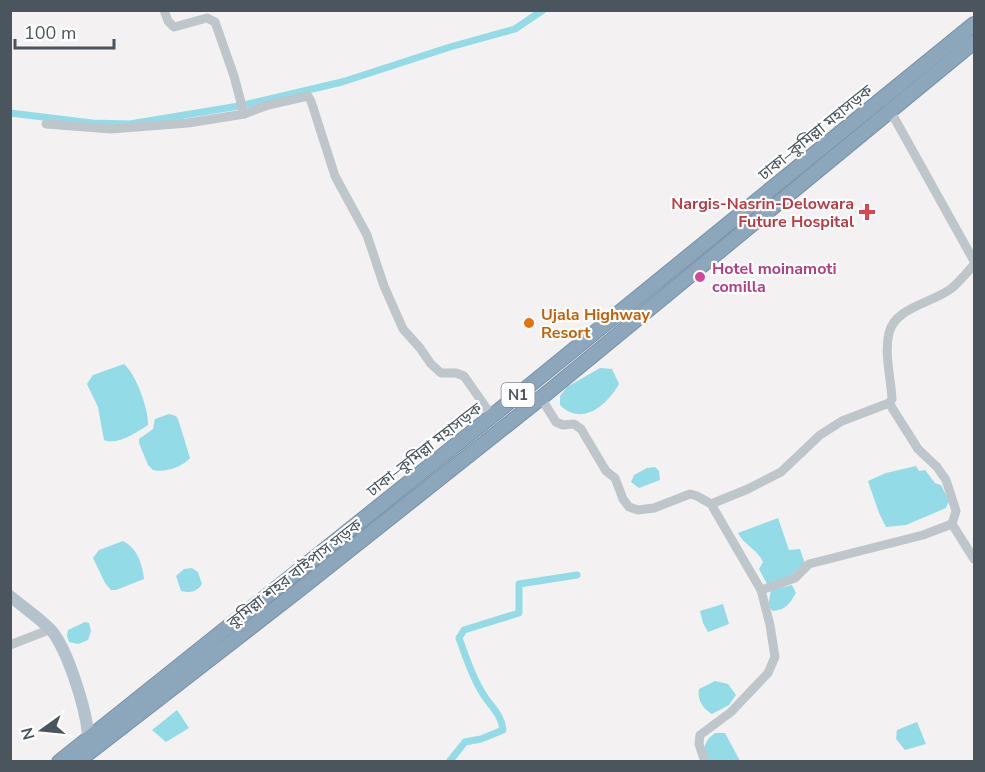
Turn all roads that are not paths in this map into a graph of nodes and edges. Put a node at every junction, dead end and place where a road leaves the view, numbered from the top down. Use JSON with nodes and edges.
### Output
{"nodes":[{"id":1,"x":164,"y":10,"type":"edge"},
{"id":2,"x":975,"y":24,"type":"edge"},
{"id":3,"x":975,"y":42,"type":"edge"},
{"id":4,"x":891,"y":112,"type":"junction"},
{"id":5,"x":244,"y":114,"type":"junction"},
{"id":6,"x":46,"y":124,"type":"dead end"},
{"id":7,"x":975,"y":263,"type":"edge"},
{"id":8,"x":541,"y":398,"type":"junction"},
{"id":9,"x":890,"y":403,"type":"junction"},
{"id":10,"x":492,"y":416,"type":"junction"},
{"id":11,"x":711,"y":504,"type":"junction"},
{"id":12,"x":952,"y":524,"type":"junction"},
{"id":13,"x":975,"y":559,"type":"edge"},
{"id":14,"x":761,"y":590,"type":"junction"},
{"id":15,"x":10,"y":596,"type":"edge"},
{"id":16,"x":51,"y":629,"type":"junction"},
{"id":17,"x":10,"y":645,"type":"edge"},
{"id":18,"x":89,"y":736,"type":"junction"},
{"id":19,"x":83,"y":759,"type":"edge"},
{"id":20,"x":59,"y":762,"type":"edge"},
{"id":21,"x":705,"y":762,"type":"edge"}],
"edges":[{"from":1,"to":5,"type":"street"},
{"from":2,"to":10,"type":"highway","name":"ঢাকা–কুমিল্লা মহাসড়ক","number":"N1"},
{"from":3,"to":4,"type":"highway","name":"কুমিল্লা শহর বাইপাস সড়ক","number":"N1"},
{"from":4,"to":7,"type":"street"},
{"from":4,"to":8,"type":"highway","name":"কুমিল্লা শহর বাইপাস সড়ক","number":"N1"},
{"from":5,"to":6,"type":"street"},
{"from":5,"to":10,"type":"street"},
{"from":7,"to":9,"type":"street"},
{"from":8,"to":11,"type":"street"},
{"from":8,"to":19,"type":"highway","name":"কুমিল্লা শহর বাইপাস সড়ক","number":"N1"},
{"from":9,"to":11,"type":"street"},
{"from":9,"to":12,"type":"street"},
{"from":10,"to":18,"type":"highway","name":"ঢাকা–কুমিল্লা মহাসড়ক","number":"N1"},
{"from":11,"to":14,"type":"street"},
{"from":12,"to":13,"type":"street"},
{"from":12,"to":14,"type":"street"},
{"from":14,"to":21,"type":"street"},
{"from":15,"to":16,"type":"main road"},
{"from":16,"to":17,"type":"street"},
{"from":16,"to":18,"type":"main road"},
{"from":18,"to":19,"type":"main road"},
{"from":18,"to":20,"type":"highway","name":"ঢাকা–কুমিল্লা মহাসড়ক","number":"N1"}]}
